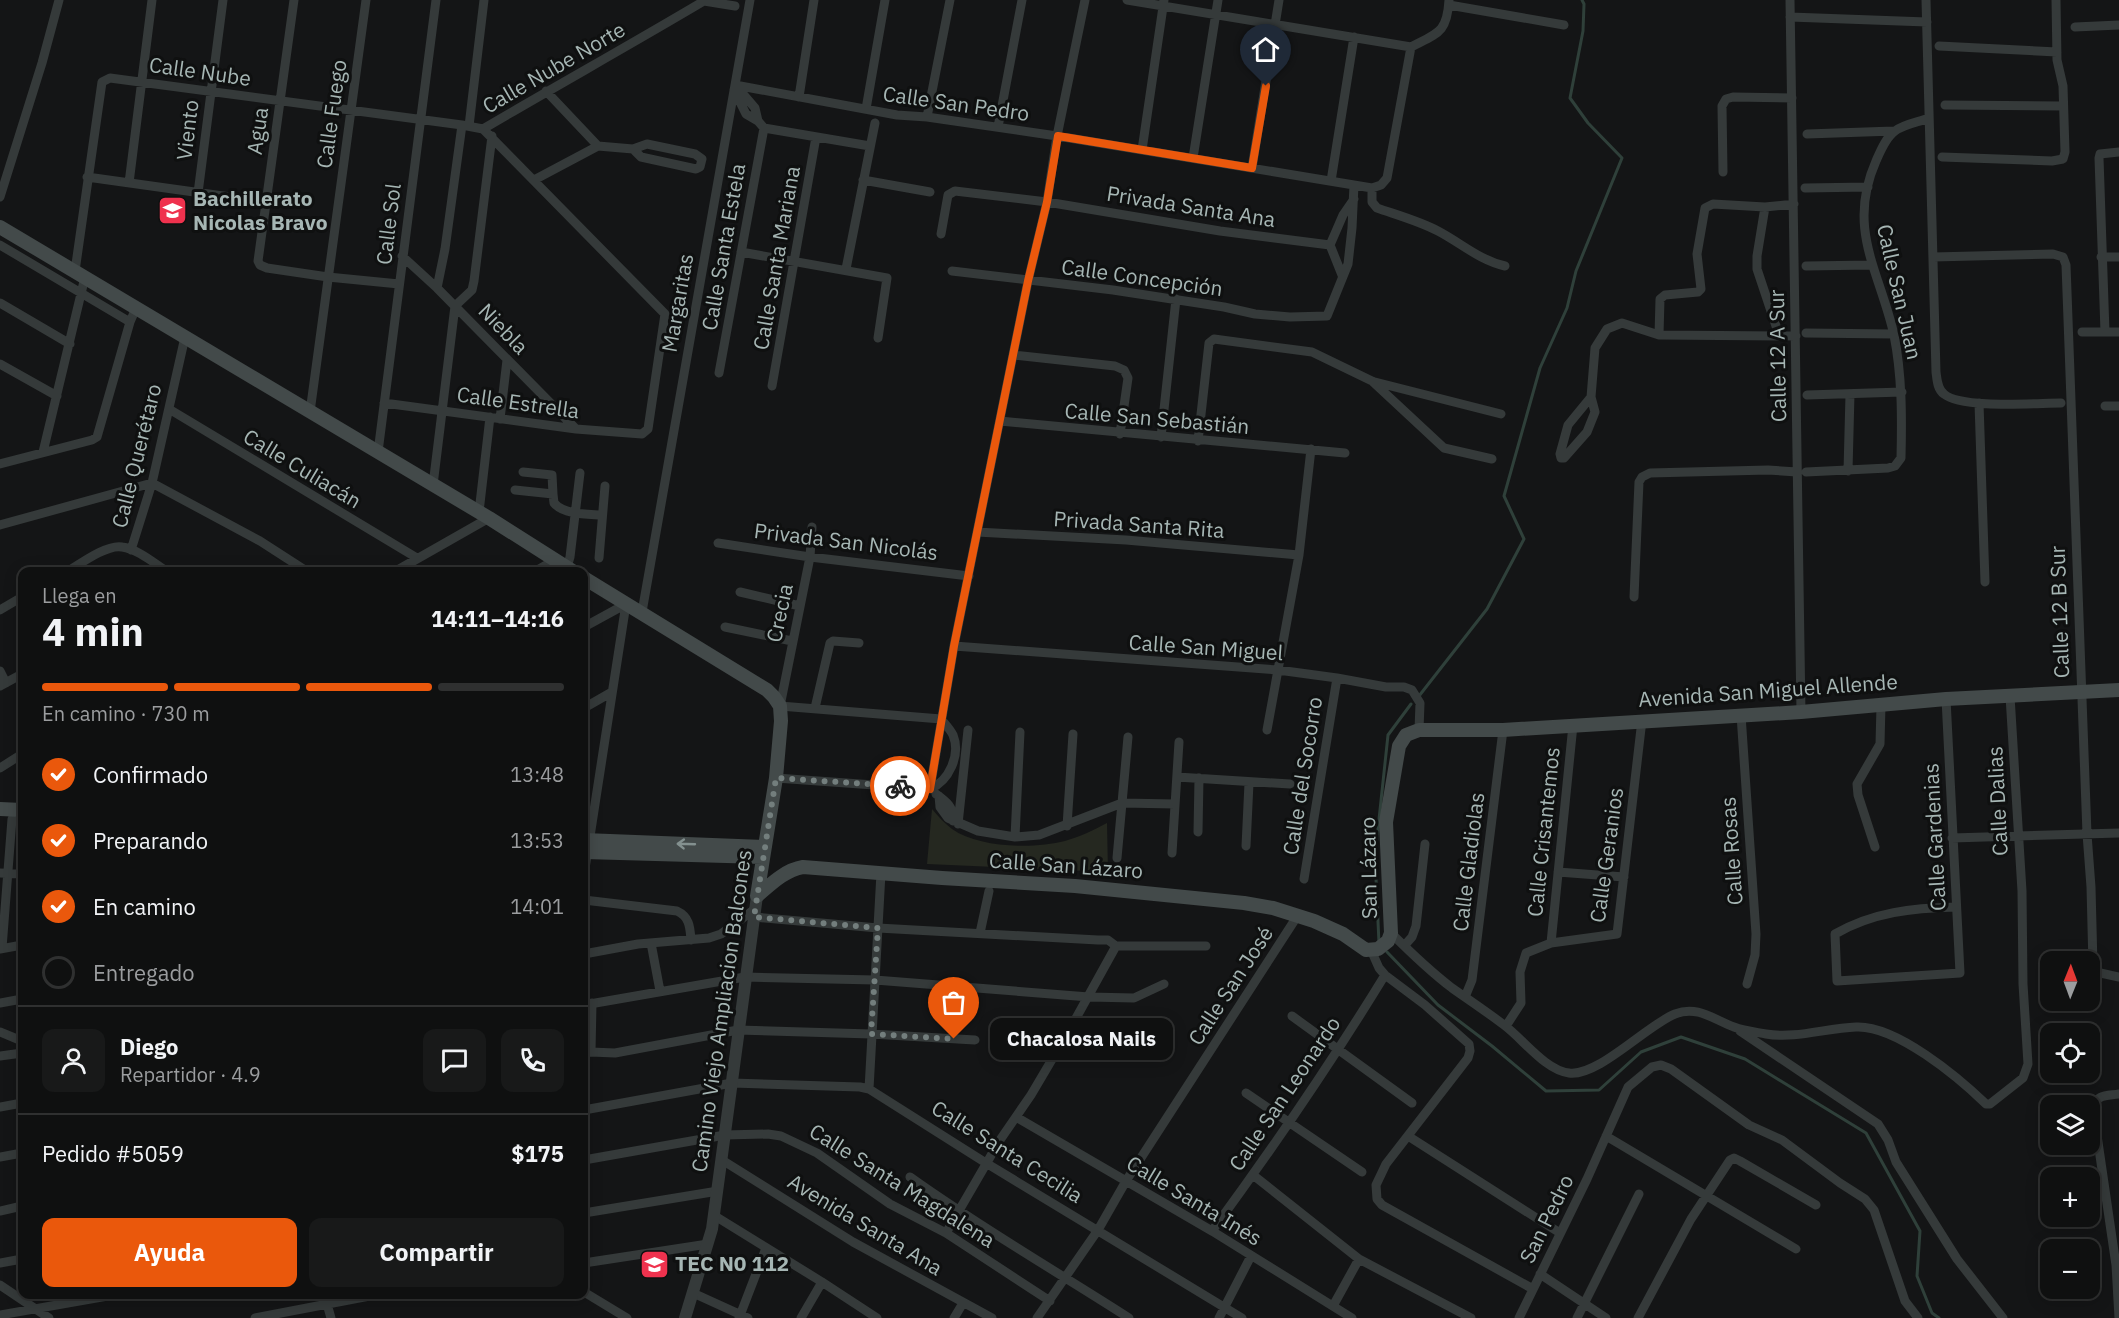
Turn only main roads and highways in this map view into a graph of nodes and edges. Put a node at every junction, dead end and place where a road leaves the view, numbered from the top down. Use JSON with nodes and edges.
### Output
{"nodes":[{"id":1,"x":0,"y":226,"type":"edge"},
{"id":2,"x":565,"y":566,"type":"edge"},
{"id":3,"x":588,"y":580,"type":"edge"},
{"id":4,"x":2119,"y":690,"type":"edge"},
{"id":5,"x":1419,"y":730,"type":"joint"},
{"id":6,"x":0,"y":809,"type":"edge"},
{"id":7,"x":14,"y":817,"type":"edge"},
{"id":8,"x":588,"y":846,"type":"edge"},
{"id":9,"x":764,"y":852,"type":"junction"},
{"id":10,"x":755,"y":907,"type":"joint"},
{"id":11,"x":1381,"y":944,"type":"joint"}],
"edges":[{"from":1,"to":2,"type":"main road"},
{"from":3,"to":9,"type":"main road","name":"Camino Viejo Ampliacion Balcones"},
{"from":4,"to":5,"type":"main road","name":"Avenida San Miguel Allende"},
{"from":5,"to":11,"type":"main road","name":"San Lázaro"},
{"from":6,"to":7,"type":"main road"},
{"from":8,"to":9,"type":"main road"},
{"from":9,"to":10,"type":"main road","name":"Camino Viejo Ampliacion Balcones"},
{"from":10,"to":11,"type":"main road","name":"Calle San Lázaro"}]}
